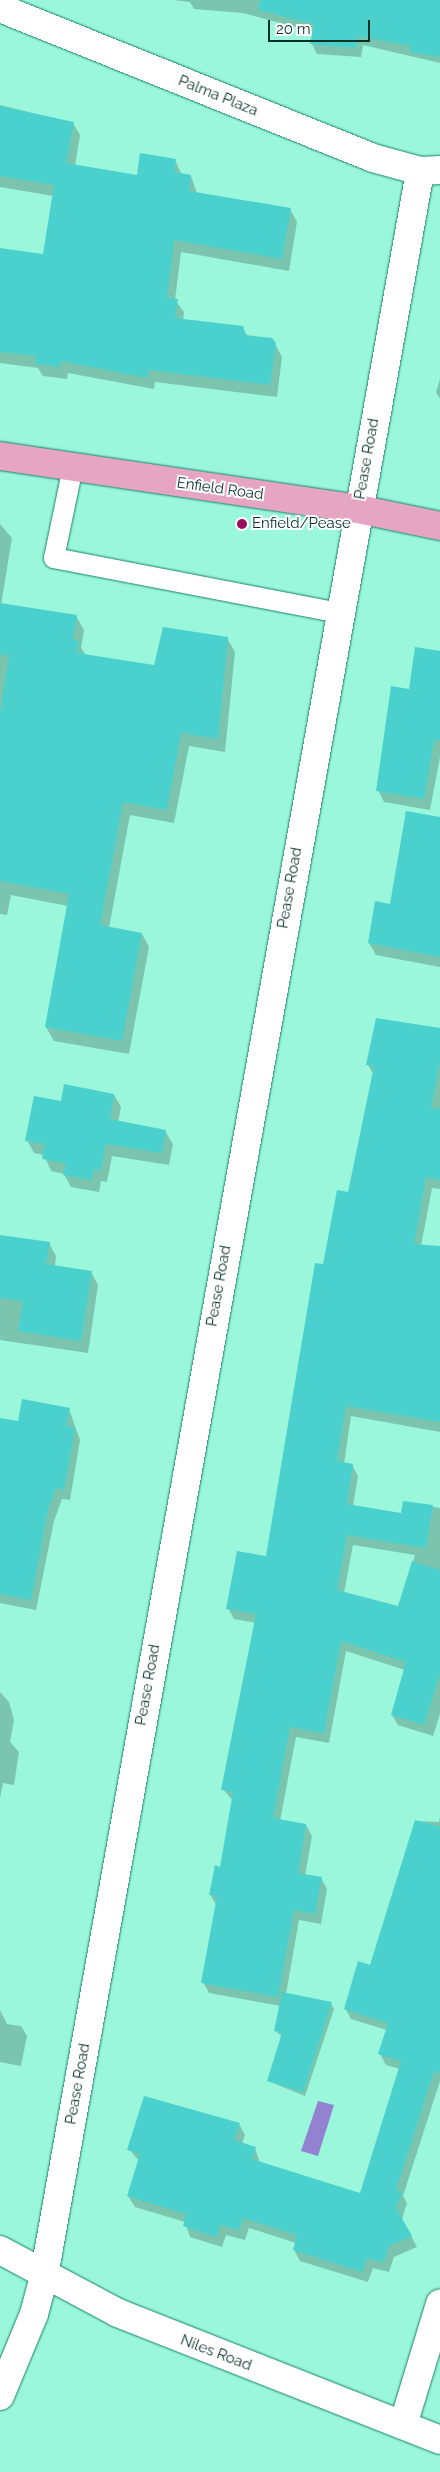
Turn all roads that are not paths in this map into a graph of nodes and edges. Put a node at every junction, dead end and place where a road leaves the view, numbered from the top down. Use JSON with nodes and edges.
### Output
{"nodes":[{"id":1,"x":0,"y":8,"type":"edge"},
{"id":2,"x":430,"y":171,"type":"edge"},
{"id":3,"x":0,"y":456,"type":"edge"},
{"id":4,"x":73,"y":467,"type":"junction"},
{"id":5,"x":358,"y":509,"type":"junction"},
{"id":6,"x":440,"y":526,"type":"edge"},
{"id":7,"x":339,"y":613,"type":"junction"},
{"id":8,"x":0,"y":2250,"type":"edge"},
{"id":9,"x":44,"y":2276,"type":"junction"},
{"id":10,"x":440,"y":2304,"type":"edge"},
{"id":11,"x":0,"y":2396,"type":"edge"},
{"id":12,"x":403,"y":2425,"type":"junction"},
{"id":13,"x":440,"y":2440,"type":"edge"}],
"edges":[{"from":1,"to":2,"type":"street","name":"Palma Plaza"},
{"from":2,"to":5,"type":"street","name":"Pease Road"},
{"from":3,"to":4,"type":"main road","name":"Enfield Road"},
{"from":4,"to":5,"type":"main road","name":"Enfield Road"},
{"from":4,"to":7,"type":"lane"},
{"from":5,"to":6,"type":"main road","name":"Enfield Road"},
{"from":5,"to":7,"type":"street","name":"Pease Road"},
{"from":7,"to":9,"type":"street","name":"Pease Road"},
{"from":8,"to":9,"type":"street","name":"Niles Road"},
{"from":9,"to":11,"type":"street","name":"Pease Road"},
{"from":9,"to":12,"type":"street","name":"Niles Road"},
{"from":10,"to":12,"type":"street"},
{"from":12,"to":13,"type":"street","name":"Niles Road"}]}
